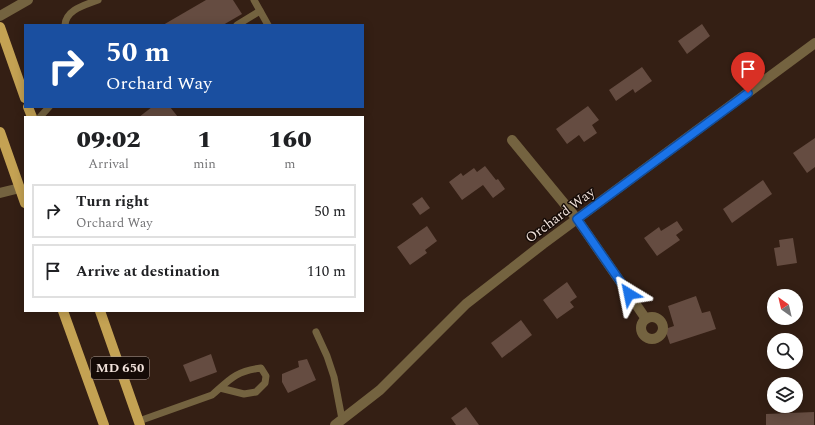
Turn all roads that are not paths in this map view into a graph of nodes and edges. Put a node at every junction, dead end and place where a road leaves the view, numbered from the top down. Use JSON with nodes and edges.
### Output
{"nodes":[{"id":1,"x":28,"y":0,"type":"edge"},
{"id":2,"x":98,"y":0,"type":"edge"},
{"id":3,"x":254,"y":0,"type":"edge"},
{"id":4,"x":260,"y":11,"type":"junction"},
{"id":5,"x":0,"y":16,"type":"edge"},
{"id":6,"x":65,"y":24,"type":"edge"},
{"id":7,"x":239,"y":24,"type":"edge"},
{"id":8,"x":267,"y":24,"type":"edge"},
{"id":9,"x":0,"y":27,"type":"edge"},
{"id":10,"x":815,"y":43,"type":"edge"},
{"id":11,"x":24,"y":95,"type":"edge"},
{"id":12,"x":48,"y":108,"type":"edge"},
{"id":13,"x":41,"y":116,"type":"edge"},
{"id":14,"x":0,"y":132,"type":"edge"},
{"id":15,"x":512,"y":140,"type":"dead end"},
{"id":16,"x":20,"y":188,"type":"junction"},
{"id":17,"x":0,"y":194,"type":"edge"},
{"id":18,"x":24,"y":200,"type":"edge"},
{"id":19,"x":577,"y":219,"type":"junction"},
{"id":20,"x":63,"y":312,"type":"edge"},
{"id":21,"x":100,"y":312,"type":"edge"},
{"id":22,"x":646,"y":319,"type":"dead end"},
{"id":23,"x":316,"y":332,"type":"dead end"},
{"id":24,"x":220,"y":388,"type":"junction"},
{"id":25,"x":338,"y":422,"type":"edge"},
{"id":26,"x":139,"y":423,"type":"edge"},
{"id":27,"x":104,"y":425,"type":"edge"}],
"edges":[{"from":1,"to":5,"type":"street"},
{"from":2,"to":6,"type":"lane"},
{"from":3,"to":4,"type":"lane"},
{"from":4,"to":7,"type":"lane"},
{"from":4,"to":8,"type":"lane"},
{"from":9,"to":11,"type":"main road"},
{"from":10,"to":19,"type":"street","name":"Orchard Way"},
{"from":12,"to":13,"type":"lane"},
{"from":14,"to":16,"type":"main road"},
{"from":15,"to":19,"type":"street"},
{"from":16,"to":17,"type":"street"},
{"from":16,"to":18,"type":"main road"},
{"from":19,"to":22,"type":"street"},
{"from":19,"to":25,"type":"street","name":"Orchard Way"},
{"from":20,"to":27,"type":"main road","number":"MD 650"},
{"from":21,"to":26,"type":"main road","number":"MD 650"},
{"from":23,"to":25,"type":"lane"},
{"from":24,"to":24,"type":"lane"},
{"from":24,"to":26,"type":"lane"}]}
